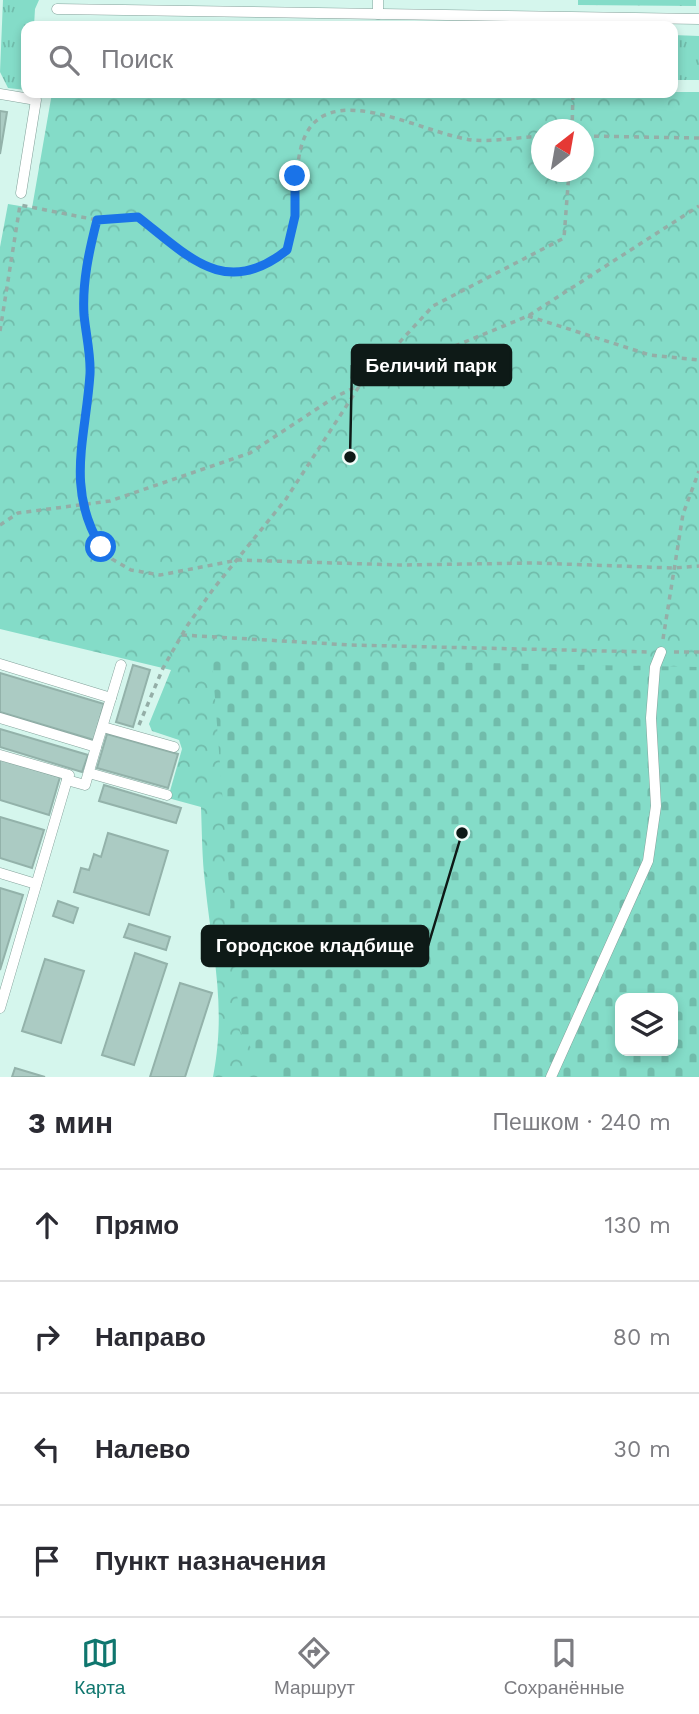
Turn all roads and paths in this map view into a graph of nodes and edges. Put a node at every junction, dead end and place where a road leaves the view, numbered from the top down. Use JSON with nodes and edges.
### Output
{"nodes":[{"id":1,"x":379,"y":0,"type":"edge"},
{"id":2,"x":57,"y":9,"type":"dead end"},
{"id":3,"x":378,"y":14,"type":"junction"},
{"id":4,"x":699,"y":19,"type":"edge"},
{"id":5,"x":0,"y":94,"type":"edge"},
{"id":6,"x":21,"y":98,"type":"edge"},
{"id":7,"x":24,"y":98,"type":"edge"},
{"id":8,"x":573,"y":98,"type":"edge"},
{"id":9,"x":572,"y":119,"type":"edge"},
{"id":10,"x":594,"y":136,"type":"edge"},
{"id":11,"x":531,"y":137,"type":"edge"},
{"id":12,"x":699,"y":138,"type":"edge"},
{"id":13,"x":568,"y":182,"type":"edge"},
{"id":14,"x":21,"y":192,"type":"dead end"},
{"id":15,"x":699,"y":206,"type":"edge"},
{"id":16,"x":97,"y":220,"type":"junction"},
{"id":17,"x":528,"y":316,"type":"junction"},
{"id":18,"x":0,"y":331,"type":"edge"},
{"id":19,"x":699,"y":360,"type":"edge"},
{"id":20,"x":360,"y":385,"type":"junction"},
{"id":21,"x":699,"y":471,"type":"edge"},
{"id":22,"x":86,"y":503,"type":"junction"},
{"id":23,"x":0,"y":526,"type":"edge"},
{"id":24,"x":238,"y":559,"type":"junction"},
{"id":25,"x":699,"y":566,"type":"edge"},
{"id":26,"x":674,"y":568,"type":"junction"},
{"id":27,"x":182,"y":635,"type":"junction"},
{"id":28,"x":661,"y":652,"type":"junction"},
{"id":29,"x":699,"y":652,"type":"edge"},
{"id":30,"x":0,"y":664,"type":"edge"},
{"id":31,"x":121,"y":665,"type":"dead end"},
{"id":32,"x":111,"y":698,"type":"junction"},
{"id":33,"x":0,"y":718,"type":"edge"},
{"id":34,"x":103,"y":727,"type":"junction"},
{"id":35,"x":135,"y":736,"type":"junction"},
{"id":36,"x":96,"y":747,"type":"junction"},
{"id":37,"x":174,"y":747,"type":"dead end"},
{"id":38,"x":0,"y":755,"type":"edge"},
{"id":39,"x":89,"y":772,"type":"junction"},
{"id":40,"x":67,"y":780,"type":"junction"},
{"id":41,"x":167,"y":794,"type":"dead end"},
{"id":42,"x":0,"y":873,"type":"edge"},
{"id":43,"x":36,"y":884,"type":"junction"},
{"id":44,"x":0,"y":1008,"type":"edge"},
{"id":45,"x":551,"y":1077,"type":"edge"}],
"edges":[{"from":1,"to":3,"type":"lane"},
{"from":2,"to":3,"type":"lane"},
{"from":3,"to":4,"type":"lane"},
{"from":5,"to":6,"type":"lane"},
{"from":7,"to":14,"type":"lane"},
{"from":8,"to":9,"type":"path"},
{"from":10,"to":12,"type":"path"},
{"from":11,"to":16,"type":"path"},
{"from":13,"to":20,"type":"path"},
{"from":15,"to":17,"type":"path"},
{"from":16,"to":18,"type":"path"},
{"from":16,"to":22,"type":"path"},
{"from":17,"to":19,"type":"path"},
{"from":17,"to":20,"type":"path"},
{"from":20,"to":22,"type":"path"},
{"from":20,"to":24,"type":"path"},
{"from":21,"to":26,"type":"path"},
{"from":22,"to":23,"type":"path"},
{"from":22,"to":24,"type":"path"},
{"from":24,"to":26,"type":"path"},
{"from":24,"to":27,"type":"path"},
{"from":25,"to":26,"type":"path"},
{"from":26,"to":28,"type":"path"},
{"from":27,"to":28,"type":"path"},
{"from":27,"to":35,"type":"path"},
{"from":28,"to":29,"type":"path"},
{"from":28,"to":45,"type":"lane"},
{"from":30,"to":32,"type":"lane"},
{"from":31,"to":32,"type":"lane"},
{"from":32,"to":34,"type":"lane"},
{"from":33,"to":36,"type":"lane"},
{"from":34,"to":35,"type":"lane"},
{"from":34,"to":36,"type":"lane"},
{"from":35,"to":37,"type":"lane"},
{"from":36,"to":39,"type":"lane"},
{"from":38,"to":40,"type":"lane"},
{"from":39,"to":40,"type":"lane"},
{"from":39,"to":41,"type":"lane"},
{"from":40,"to":43,"type":"lane"},
{"from":42,"to":43,"type":"lane"},
{"from":43,"to":44,"type":"lane"}]}
